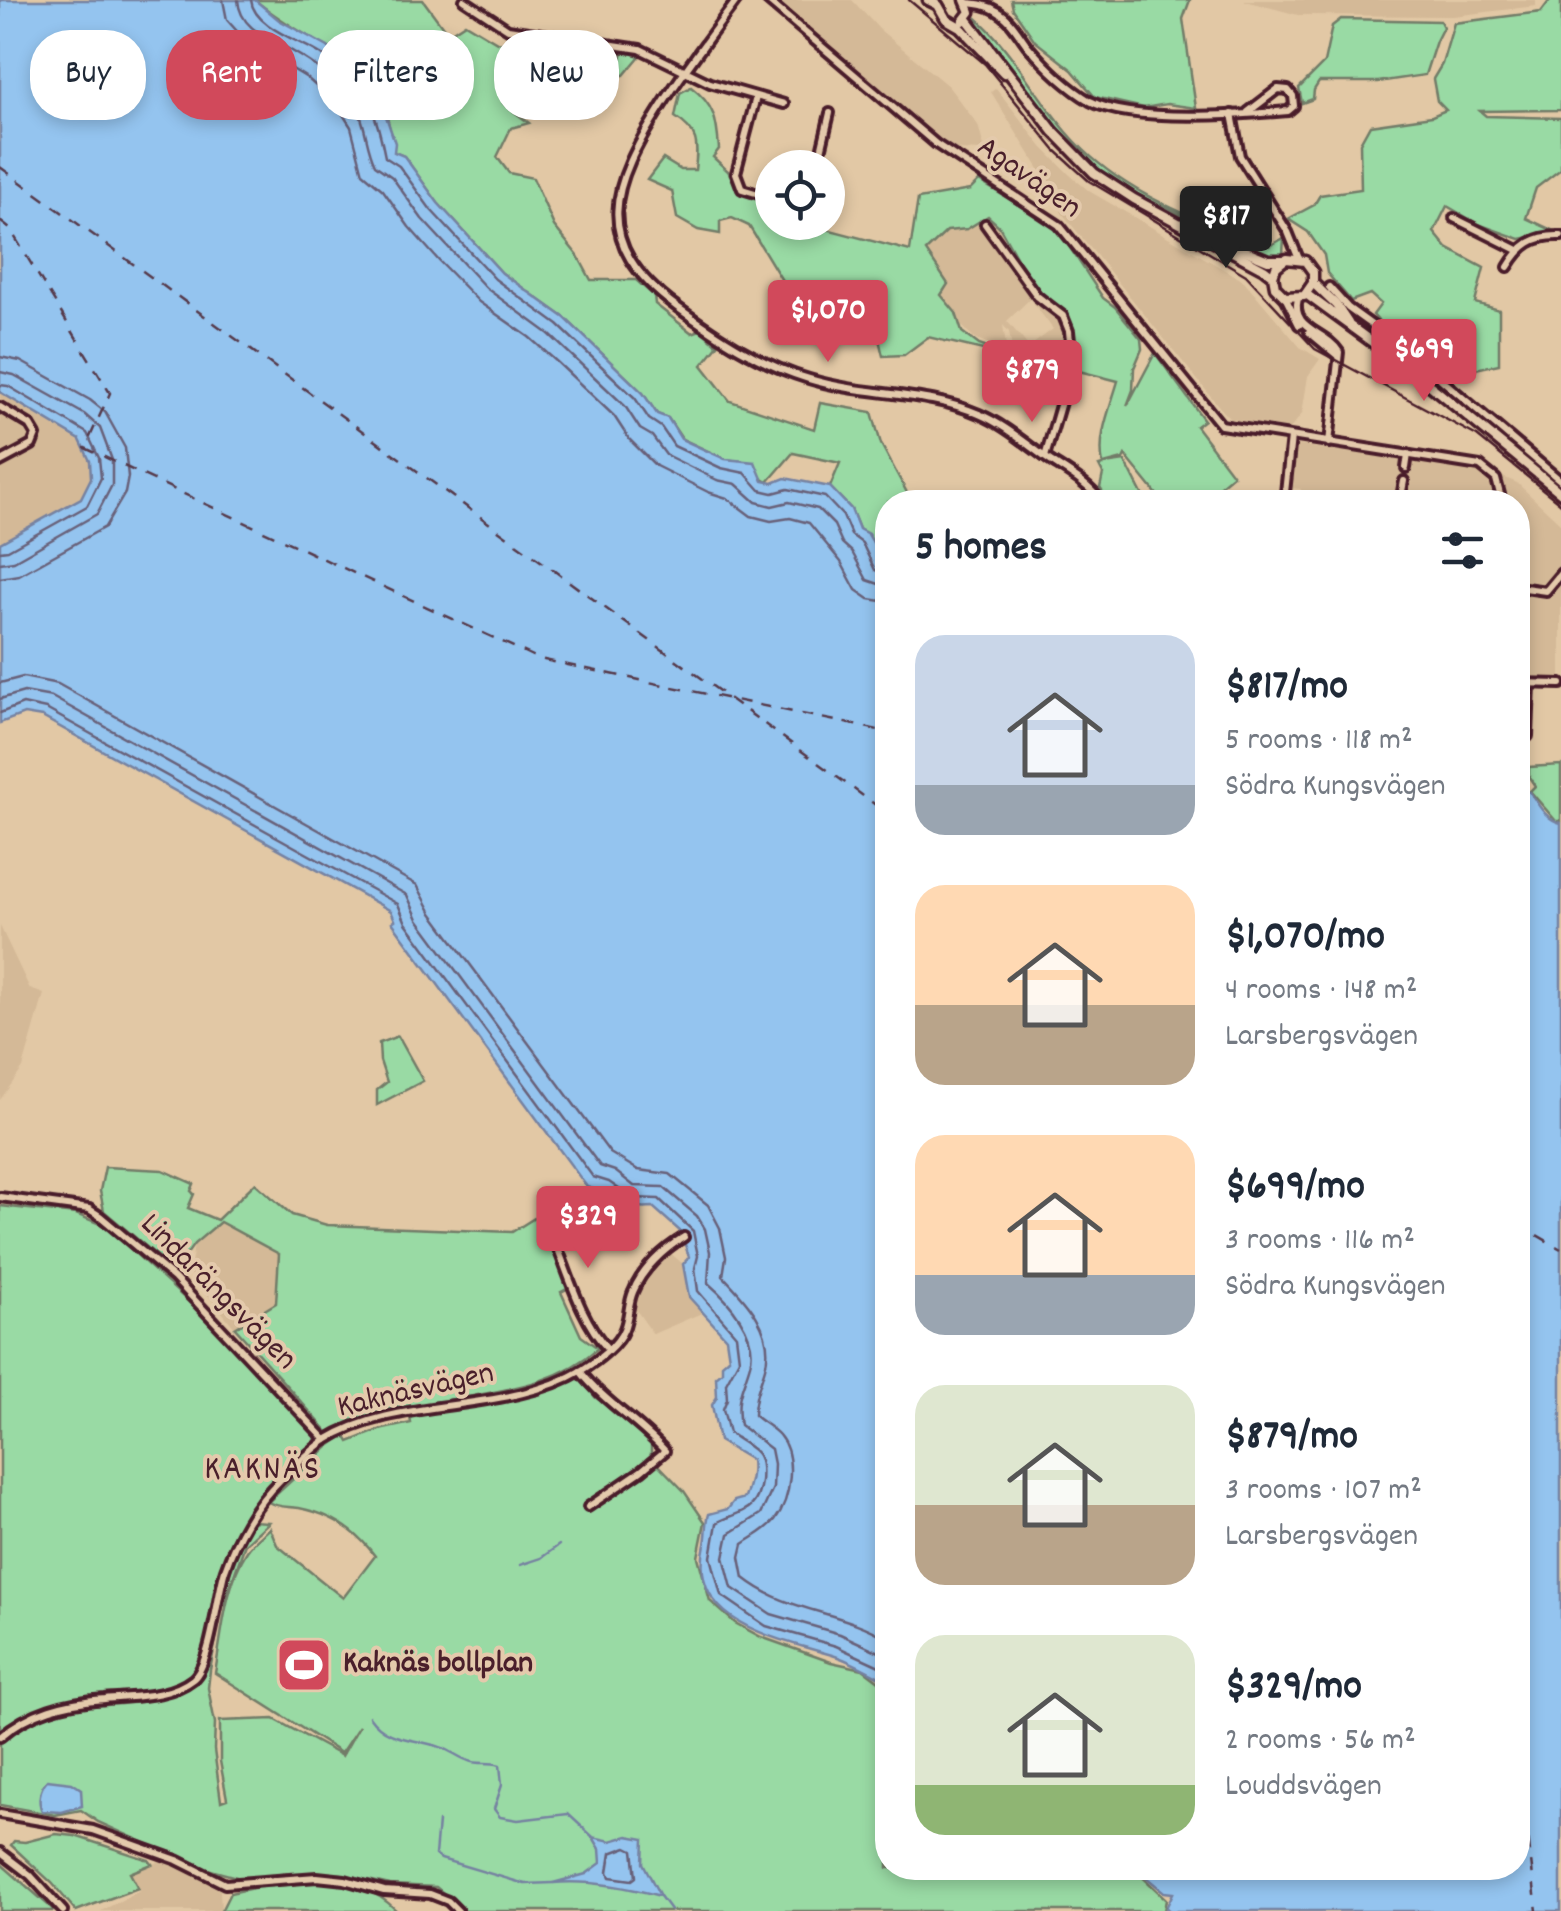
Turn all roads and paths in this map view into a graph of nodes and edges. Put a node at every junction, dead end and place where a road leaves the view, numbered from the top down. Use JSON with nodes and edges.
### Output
{"nodes":[{"id":1,"x":464,"y":0,"type":"edge"},
{"id":2,"x":737,"y":0,"type":"edge"},
{"id":3,"x":767,"y":0,"type":"edge"},
{"id":4,"x":928,"y":0,"type":"edge"},
{"id":5,"x":998,"y":0,"type":"edge"},
{"id":6,"x":966,"y":1,"type":"edge"},
{"id":7,"x":944,"y":5,"type":"edge"},
{"id":8,"x":995,"y":9,"type":"junction"},
{"id":9,"x":968,"y":16,"type":"junction"},
{"id":10,"x":954,"y":24,"type":"junction"},
{"id":11,"x":685,"y":69,"type":"junction"},
{"id":12,"x":1024,"y":95,"type":"junction"},
{"id":13,"x":756,"y":96,"type":"junction"},
{"id":14,"x":784,"y":104,"type":"dead end"},
{"id":15,"x":1248,"y":112,"type":"junction"},
{"id":16,"x":830,"y":113,"type":"dead end"},
{"id":17,"x":1232,"y":114,"type":"junction"},
{"id":18,"x":822,"y":150,"type":"edge"},
{"id":19,"x":755,"y":193,"type":"edge"},
{"id":20,"x":1454,"y":218,"type":"dead end"},
{"id":21,"x":985,"y":224,"type":"dead end"},
{"id":22,"x":1204,"y":234,"type":"junction"},
{"id":23,"x":1561,"y":236,"type":"edge"},
{"id":24,"x":1290,"y":238,"type":"junction"},
{"id":25,"x":1518,"y":250,"type":"junction"},
{"id":26,"x":1299,"y":258,"type":"junction"},
{"id":27,"x":1285,"y":260,"type":"junction"},
{"id":28,"x":1508,"y":268,"type":"dead end"},
{"id":29,"x":1273,"y":276,"type":"junction"},
{"id":30,"x":1313,"y":283,"type":"junction"},
{"id":31,"x":1330,"y":286,"type":"dead end"},
{"id":32,"x":1302,"y":296,"type":"junction"},
{"id":33,"x":1285,"y":297,"type":"junction"},
{"id":34,"x":1350,"y":326,"type":"junction"},
{"id":35,"x":1339,"y":357,"type":"junction"},
{"id":36,"x":0,"y":407,"type":"edge"},
{"id":37,"x":1291,"y":437,"type":"junction"},
{"id":38,"x":1330,"y":442,"type":"junction"},
{"id":39,"x":1408,"y":454,"type":"junction"},
{"id":40,"x":1045,"y":457,"type":"junction"},
{"id":41,"x":0,"y":462,"type":"edge"},
{"id":42,"x":1406,"y":468,"type":"dead end"},
{"id":43,"x":1404,"y":481,"type":"dead end"},
{"id":44,"x":1561,"y":481,"type":"edge"},
{"id":45,"x":1091,"y":490,"type":"edge"},
{"id":46,"x":1285,"y":490,"type":"edge"},
{"id":47,"x":1402,"y":490,"type":"edge"},
{"id":48,"x":1500,"y":490,"type":"edge"},
{"id":49,"x":1561,"y":494,"type":"edge"},
{"id":50,"x":1561,"y":573,"type":"edge"},
{"id":51,"x":1530,"y":589,"type":"edge"},
{"id":52,"x":1530,"y":684,"type":"edge"},
{"id":53,"x":1561,"y":684,"type":"edge"},
{"id":54,"x":0,"y":1197,"type":"edge"},
{"id":55,"x":542,"y":1213,"type":"dead end"},
{"id":56,"x":684,"y":1237,"type":"dead end"},
{"id":57,"x":606,"y":1348,"type":"junction"},
{"id":58,"x":580,"y":1371,"type":"junction"},
{"id":59,"x":326,"y":1440,"type":"junction"},
{"id":60,"x":588,"y":1507,"type":"dead end"},
{"id":61,"x":0,"y":1737,"type":"edge"},
{"id":62,"x":0,"y":1814,"type":"edge"},
{"id":63,"x":0,"y":1852,"type":"edge"},
{"id":64,"x":64,"y":1911,"type":"edge"},
{"id":65,"x":458,"y":1911,"type":"edge"}],
"edges":[{"from":1,"to":11,"type":"street"},
{"from":2,"to":11,"type":"street"},
{"from":3,"to":37,"type":"street","name":"Agavägen"},
{"from":4,"to":7,"type":"main road"},
{"from":5,"to":8,"type":"street"},
{"from":6,"to":8,"type":"street"},
{"from":6,"to":9,"type":"main road"},
{"from":7,"to":10,"type":"main road"},
{"from":8,"to":9,"type":"street"},
{"from":8,"to":17,"type":"street"},
{"from":9,"to":10,"type":"main road"},
{"from":9,"to":12,"type":"main road"},
{"from":10,"to":12,"type":"main road"},
{"from":11,"to":13,"type":"street"},
{"from":11,"to":40,"type":"street"},
{"from":12,"to":22,"type":"main road"},
{"from":13,"to":14,"type":"street"},
{"from":13,"to":19,"type":"street"},
{"from":15,"to":15,"type":"street"},
{"from":15,"to":17,"type":"street"},
{"from":16,"to":18,"type":"street"},
{"from":17,"to":24,"type":"street"},
{"from":20,"to":25,"type":"street"},
{"from":21,"to":40,"type":"street"},
{"from":22,"to":27,"type":"main road"},
{"from":22,"to":29,"type":"main road"},
{"from":23,"to":25,"type":"street"},
{"from":24,"to":26,"type":"street"},
{"from":24,"to":27,"type":"street"},
{"from":25,"to":28,"type":"street"},
{"from":26,"to":27,"type":"main road"},
{"from":26,"to":30,"type":"main road"},
{"from":27,"to":29,"type":"main road"},
{"from":29,"to":33,"type":"main road"},
{"from":30,"to":32,"type":"main road"},
{"from":30,"to":34,"type":"main road"},
{"from":31,"to":44,"type":"street"},
{"from":32,"to":33,"type":"main road"},
{"from":32,"to":34,"type":"main road"},
{"from":32,"to":35,"type":"street"},
{"from":33,"to":35,"type":"street"},
{"from":34,"to":49,"type":"main road"},
{"from":35,"to":38,"type":"street"},
{"from":36,"to":41,"type":"street"},
{"from":37,"to":38,"type":"street","name":"Agavägen"},
{"from":37,"to":46,"type":"street"},
{"from":38,"to":39,"type":"street","name":"Agavägen"},
{"from":39,"to":42,"type":"street"},
{"from":39,"to":48,"type":"street","name":"Agavägen"},
{"from":40,"to":45,"type":"street"},
{"from":43,"to":47,"type":"street"},
{"from":50,"to":51,"type":"street"},
{"from":52,"to":53,"type":"street"},
{"from":54,"to":59,"type":"street","name":"Lindarängsvägen"},
{"from":55,"to":57,"type":"street"},
{"from":56,"to":57,"type":"street","name":"Kaknäsvägen"},
{"from":57,"to":58,"type":"street","name":"Kaknäsvägen"},
{"from":58,"to":59,"type":"street","name":"Kaknäsvägen"},
{"from":58,"to":60,"type":"street"},
{"from":59,"to":61,"type":"street","name":"Kaknäsvägen"},
{"from":62,"to":65,"type":"street"},
{"from":63,"to":64,"type":"street"}]}
